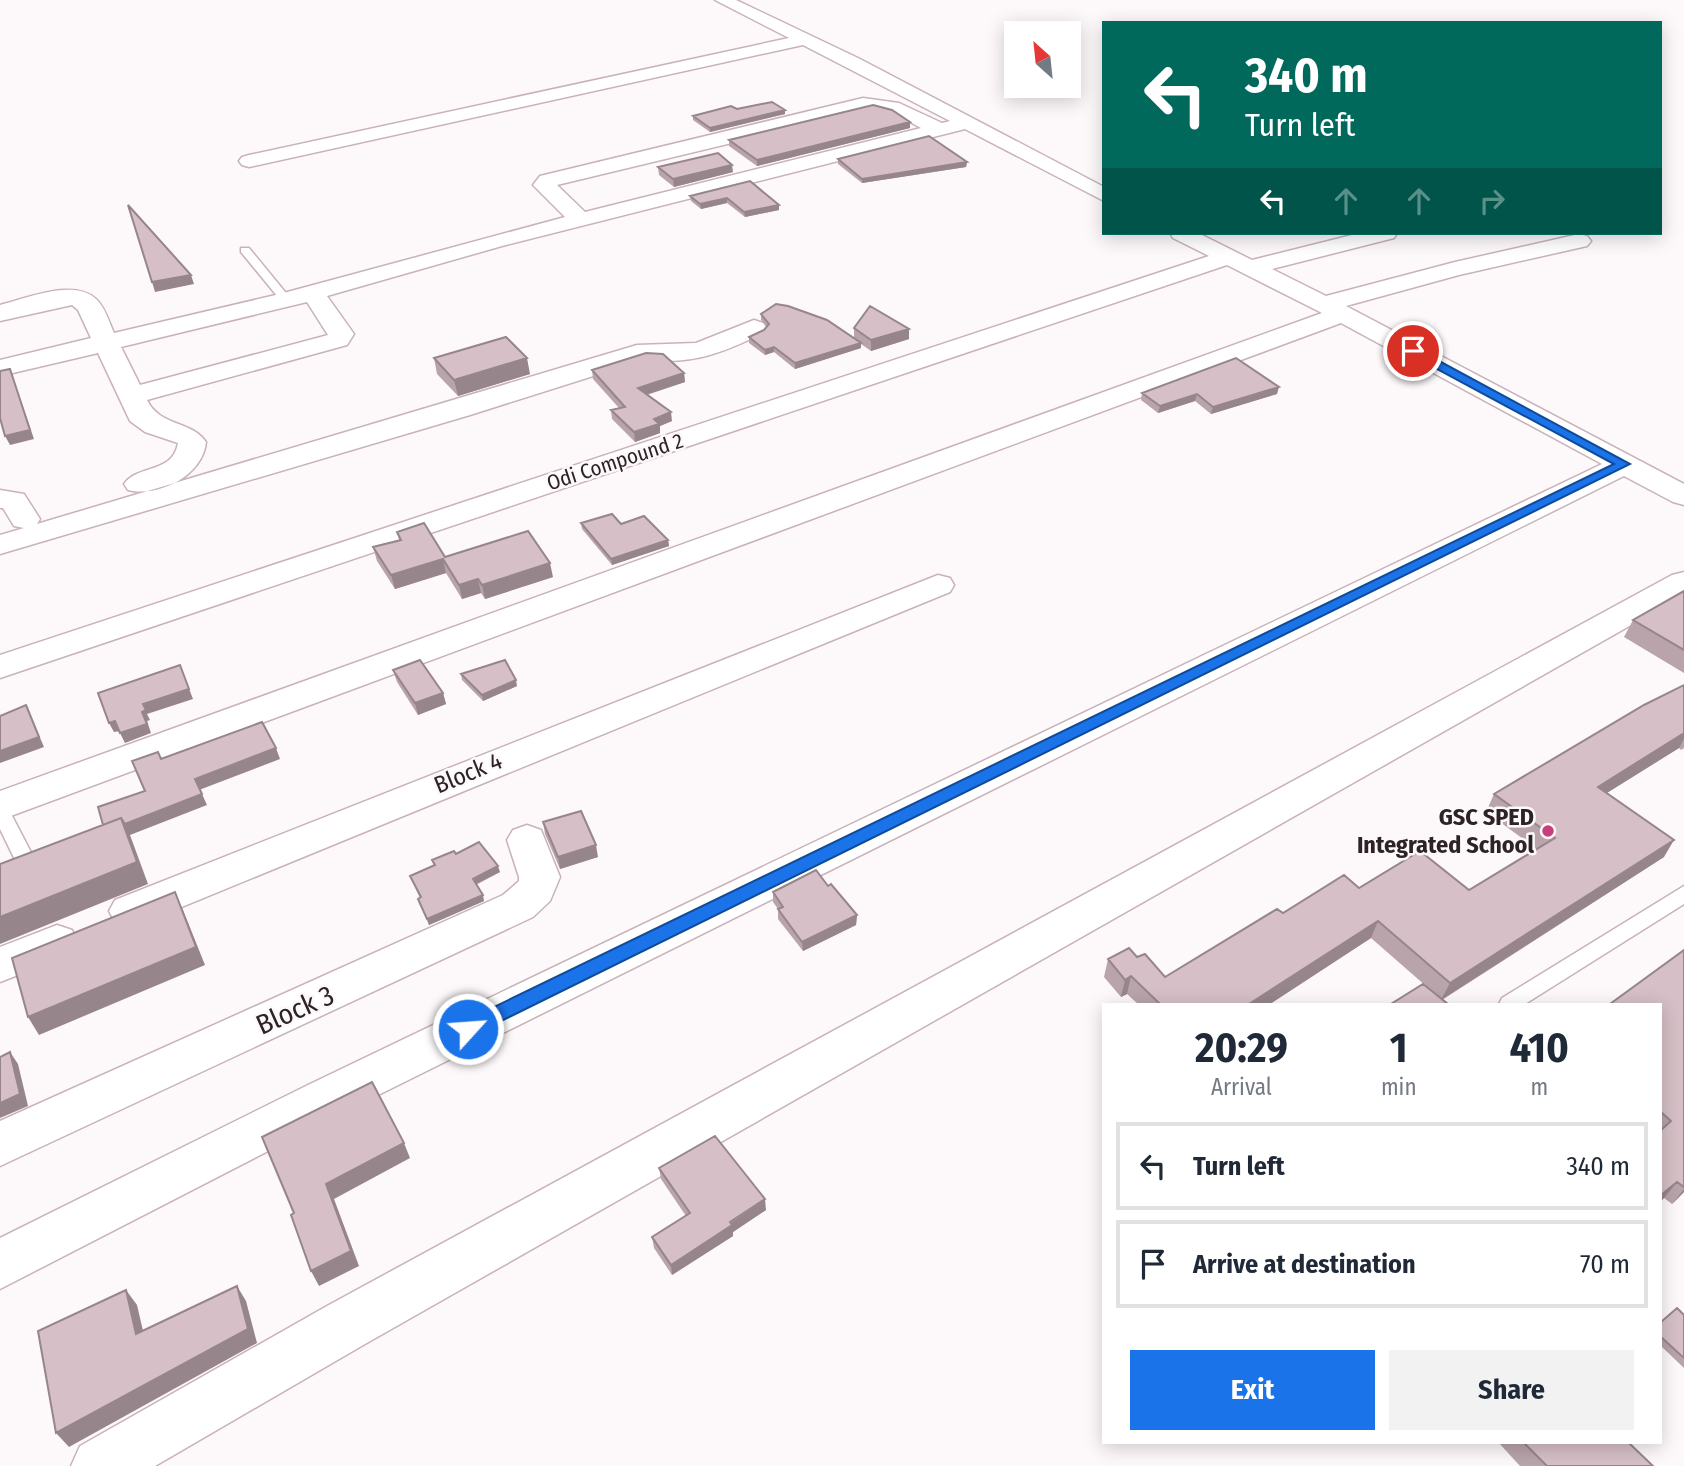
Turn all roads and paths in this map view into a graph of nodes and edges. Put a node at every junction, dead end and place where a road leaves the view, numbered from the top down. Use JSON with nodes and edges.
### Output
{"nodes":[{"id":1,"x":723,"y":0,"type":"edge"},
{"id":2,"x":804,"y":40,"type":"junction"},
{"id":3,"x":967,"y":123,"type":"junction"},
{"id":4,"x":937,"y":129,"type":"junction"},
{"id":5,"x":249,"y":161,"type":"dead end"},
{"id":6,"x":1102,"y":194,"type":"edge"},
{"id":7,"x":580,"y":219,"type":"junction"},
{"id":8,"x":1185,"y":235,"type":"edge"},
{"id":9,"x":1376,"y":235,"type":"edge"},
{"id":10,"x":1579,"y":241,"type":"dead end"},
{"id":11,"x":245,"y":250,"type":"dead end"},
{"id":12,"x":1240,"y":262,"type":"junction"},
{"id":13,"x":313,"y":293,"type":"junction"},
{"id":14,"x":286,"y":300,"type":"junction"},
{"id":15,"x":1333,"y":309,"type":"junction"},
{"id":16,"x":0,"y":313,"type":"edge"},
{"id":17,"x":754,"y":328,"type":"dead end"},
{"id":18,"x":109,"y":344,"type":"junction"},
{"id":19,"x":0,"y":368,"type":"edge"},
{"id":20,"x":131,"y":396,"type":"junction"},
{"id":21,"x":1624,"y":464,"type":"junction"},
{"id":22,"x":1684,"y":496,"type":"edge"},
{"id":23,"x":0,"y":499,"type":"edge"},
{"id":24,"x":12,"y":522,"type":"edge"},
{"id":25,"x":0,"y":545,"type":"edge"},
{"id":26,"x":1684,"y":582,"type":"edge"},
{"id":27,"x":938,"y":585,"type":"dead end"},
{"id":28,"x":0,"y":667,"type":"edge"},
{"id":29,"x":0,"y":808,"type":"edge"},
{"id":30,"x":527,"y":840,"type":"dead end"},
{"id":31,"x":26,"y":862,"type":"edge"},
{"id":32,"x":1684,"y":894,"type":"edge"},
{"id":33,"x":0,"y":965,"type":"edge"},
{"id":34,"x":1510,"y":1003,"type":"edge"},
{"id":35,"x":0,"y":1144,"type":"edge"},
{"id":36,"x":0,"y":1264,"type":"edge"},
{"id":37,"x":100,"y":1466,"type":"edge"}],
"edges":[{"from":1,"to":2,"type":"street"},
{"from":2,"to":3,"type":"street"},
{"from":2,"to":5,"type":"street"},
{"from":3,"to":4,"type":"street"},
{"from":3,"to":6,"type":"street"},
{"from":4,"to":7,"type":"street"},
{"from":4,"to":7,"type":"street"},
{"from":7,"to":13,"type":"street"},
{"from":8,"to":12,"type":"street"},
{"from":9,"to":12,"type":"street","name":"Odi Compound 2"},
{"from":10,"to":15,"type":"street"},
{"from":11,"to":14,"type":"lane"},
{"from":12,"to":15,"type":"street"},
{"from":12,"to":28,"type":"street","name":"Odi Compound 2"},
{"from":13,"to":14,"type":"street"},
{"from":13,"to":20,"type":"street"},
{"from":14,"to":18,"type":"street"},
{"from":15,"to":21,"type":"street"},
{"from":15,"to":29,"type":"street"},
{"from":16,"to":18,"type":"street"},
{"from":17,"to":25,"type":"street"},
{"from":18,"to":19,"type":"street"},
{"from":18,"to":20,"type":"street"},
{"from":20,"to":24,"type":"street"},
{"from":21,"to":22,"type":"street"},
{"from":21,"to":36,"type":"street"},
{"from":23,"to":24,"type":"street"},
{"from":26,"to":37,"type":"street"},
{"from":27,"to":33,"type":"street","name":"Block 4"},
{"from":29,"to":31,"type":"lane"},
{"from":30,"to":35,"type":"street","name":"Block 3"},
{"from":32,"to":34,"type":"lane"}]}
